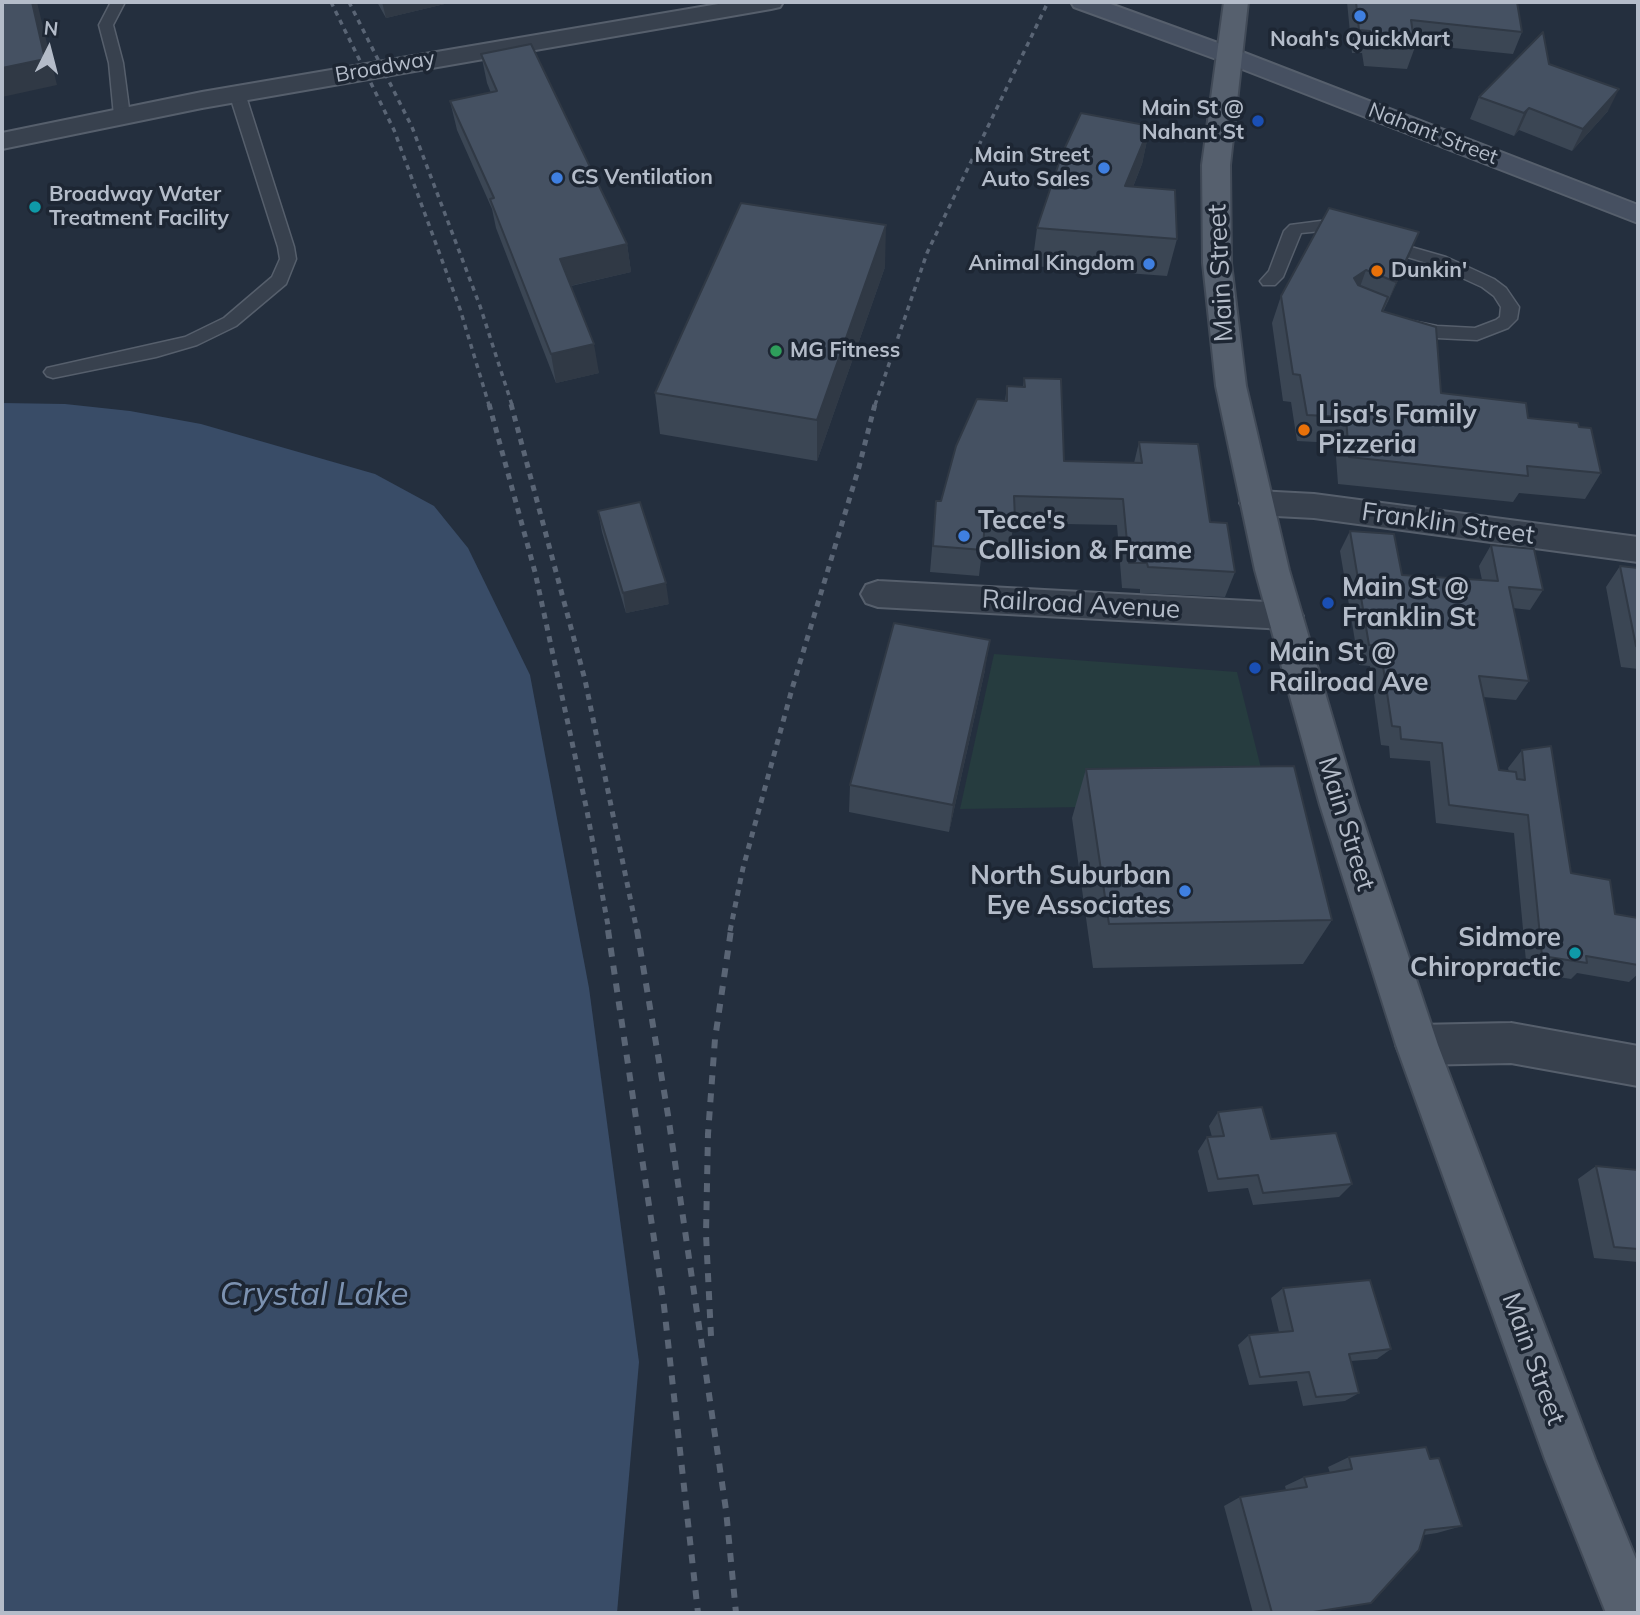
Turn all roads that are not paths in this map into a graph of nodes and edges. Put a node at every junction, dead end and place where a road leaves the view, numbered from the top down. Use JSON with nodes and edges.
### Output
{"nodes":[{"id":1,"x":118,"y":2,"type":"edge"},
{"id":2,"x":771,"y":2,"type":"edge"},
{"id":3,"x":1083,"y":2,"type":"edge"},
{"id":4,"x":1236,"y":2,"type":"edge"},
{"id":5,"x":1228,"y":55,"type":"junction"},
{"id":6,"x":237,"y":93,"type":"junction"},
{"id":7,"x":122,"y":116,"type":"junction"},
{"id":8,"x":2,"y":141,"type":"edge"},
{"id":9,"x":1638,"y":215,"type":"edge"},
{"id":10,"x":1269,"y":281,"type":"dead end"},
{"id":11,"x":1387,"y":320,"type":"edge"},
{"id":12,"x":53,"y":372,"type":"dead end"},
{"id":13,"x":1257,"y":503,"type":"junction"},
{"id":14,"x":1638,"y":550,"type":"edge"},
{"id":15,"x":878,"y":594,"type":"dead end"},
{"id":16,"x":1284,"y":616,"type":"junction"},
{"id":17,"x":1417,"y":1045,"type":"junction"},
{"id":18,"x":1638,"y":1066,"type":"edge"},
{"id":19,"x":1632,"y":1613,"type":"edge"}],
"edges":[{"from":1,"to":7,"type":"lane"},
{"from":2,"to":6,"type":"street","name":"Broadway"},
{"from":3,"to":5,"type":"main road","name":"Nahant Street"},
{"from":4,"to":5,"type":"main road","name":"Main Street"},
{"from":5,"to":9,"type":"main road","name":"Nahant Street"},
{"from":5,"to":13,"type":"main road","name":"Main Street"},
{"from":6,"to":7,"type":"street","name":"Broadway"},
{"from":6,"to":12,"type":"lane"},
{"from":7,"to":8,"type":"street","name":"Broadway"},
{"from":10,"to":11,"type":"lane"},
{"from":13,"to":14,"type":"street","name":"Franklin Street"},
{"from":13,"to":16,"type":"main road","name":"Main Street"},
{"from":15,"to":16,"type":"street","name":"Railroad Avenue"},
{"from":16,"to":17,"type":"main road","name":"Main Street"},
{"from":17,"to":18,"type":"street"},
{"from":17,"to":19,"type":"main road","name":"Main Street"}]}
